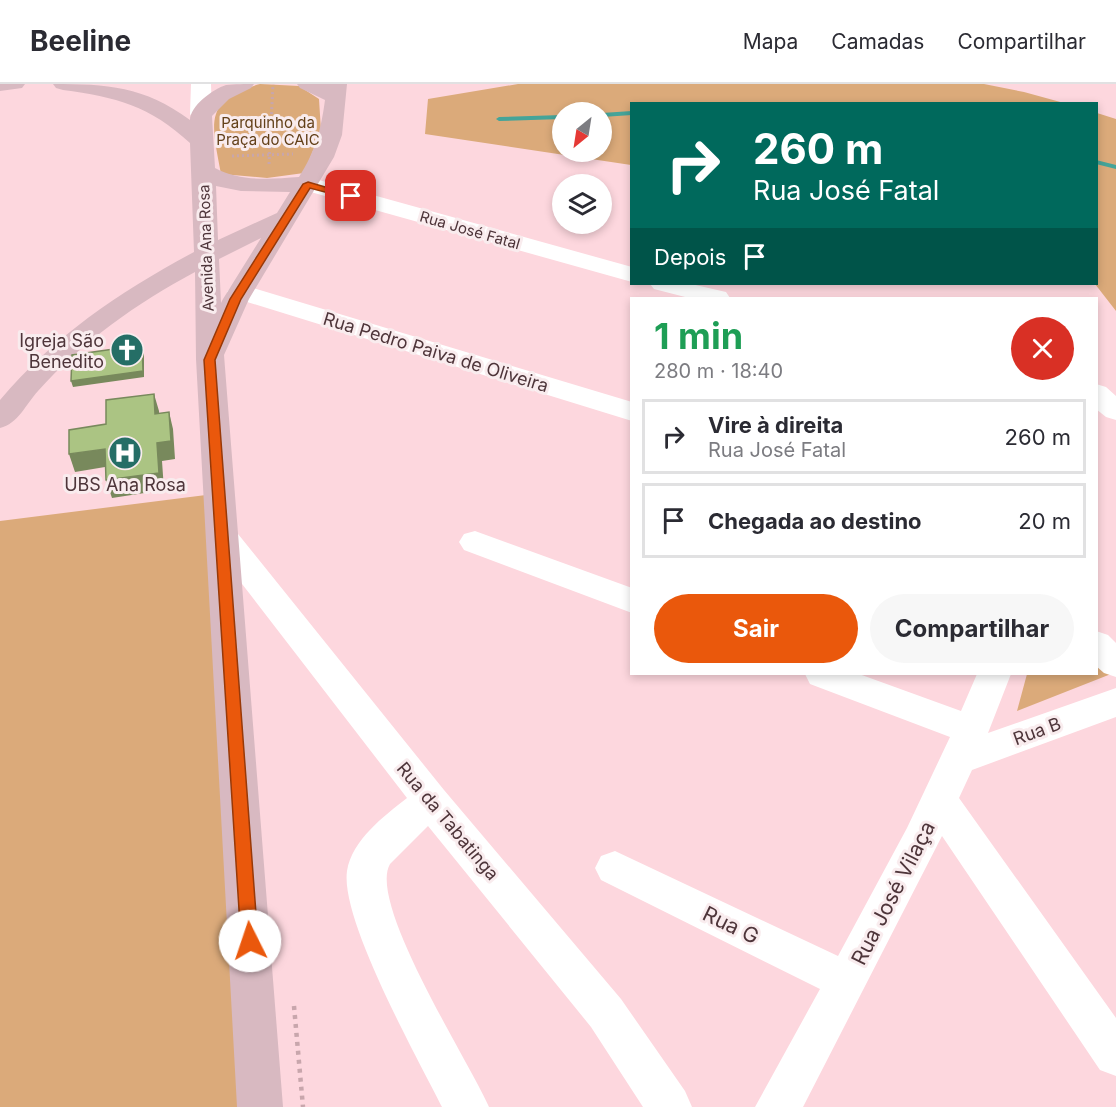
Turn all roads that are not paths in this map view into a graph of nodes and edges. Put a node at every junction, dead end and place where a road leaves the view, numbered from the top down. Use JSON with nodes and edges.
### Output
{"nodes":[{"id":1,"x":15,"y":84,"type":"edge"},
{"id":2,"x":63,"y":84,"type":"edge"},
{"id":3,"x":201,"y":84,"type":"edge"},
{"id":4,"x":244,"y":84,"type":"edge"},
{"id":5,"x":307,"y":84,"type":"edge"},
{"id":6,"x":0,"y":85,"type":"edge"},
{"id":7,"x":336,"y":90,"type":"edge"},
{"id":8,"x":201,"y":114,"type":"junction"},
{"id":9,"x":201,"y":141,"type":"junction"},
{"id":10,"x":316,"y":169,"type":"junction"},
{"id":11,"x":204,"y":172,"type":"junction"},
{"id":12,"x":288,"y":217,"type":"junction"},
{"id":13,"x":207,"y":252,"type":"junction"},
{"id":14,"x":630,"y":274,"type":"edge"},
{"id":15,"x":667,"y":285,"type":"edge"},
{"id":16,"x":240,"y":292,"type":"junction"},
{"id":17,"x":713,"y":297,"type":"edge"},
{"id":18,"x":210,"y":360,"type":"junction"},
{"id":19,"x":1116,"y":373,"type":"edge"},
{"id":20,"x":1098,"y":386,"type":"edge"},
{"id":21,"x":1098,"y":395,"type":"edge"},
{"id":22,"x":630,"y":411,"type":"edge"},
{"id":23,"x":1116,"y":411,"type":"edge"},
{"id":24,"x":0,"y":419,"type":"edge"},
{"id":25,"x":224,"y":537,"type":"junction"},
{"id":26,"x":475,"y":542,"type":"dead end"},
{"id":27,"x":630,"y":600,"type":"edge"},
{"id":28,"x":1098,"y":646,"type":"edge"},
{"id":29,"x":1116,"y":664,"type":"edge"},
{"id":30,"x":824,"y":675,"type":"edge"},
{"id":31,"x":994,"y":675,"type":"edge"},
{"id":32,"x":1116,"y":702,"type":"edge"},
{"id":33,"x":965,"y":745,"type":"junction"},
{"id":34,"x":431,"y":801,"type":"junction"},
{"id":35,"x":939,"y":802,"type":"junction"},
{"id":36,"x":615,"y":868,"type":"dead end"},
{"id":37,"x":848,"y":981,"type":"junction"},
{"id":38,"x":1116,"y":1054,"type":"edge"},
{"id":39,"x":260,"y":1107,"type":"edge"},
{"id":40,"x":466,"y":1107,"type":"edge"},
{"id":41,"x":669,"y":1107,"type":"edge"},
{"id":42,"x":778,"y":1107,"type":"edge"}],
"edges":[{"from":1,"to":6,"type":"main road"},
{"from":2,"to":9,"type":"main road"},
{"from":3,"to":8,"type":"street"},
{"from":4,"to":8,"type":"main road"},
{"from":5,"to":7,"type":"main road"},
{"from":7,"to":10,"type":"main road","name":"Avenida Ana Rosa"},
{"from":8,"to":9,"type":"main road","name":"Avenida Ana Rosa"},
{"from":9,"to":11,"type":"main road","name":"Avenida Ana Rosa"},
{"from":10,"to":11,"type":"main road"},
{"from":10,"to":12,"type":"main road","name":"Avenida Ana Rosa"},
{"from":10,"to":14,"type":"street","name":"Rua José Fatal"},
{"from":11,"to":13,"type":"main road","name":"Avenida Ana Rosa"},
{"from":12,"to":13,"type":"main road"},
{"from":12,"to":16,"type":"main road","name":"Avenida Ana Rosa"},
{"from":13,"to":18,"type":"main road","name":"Avenida Ana Rosa"},
{"from":13,"to":24,"type":"main road"},
{"from":15,"to":17,"type":"street"},
{"from":16,"to":18,"type":"main road","name":"Avenida Ana Rosa"},
{"from":16,"to":22,"type":"street","name":"Rua Pedro Paiva de Oliveira"},
{"from":18,"to":25,"type":"main road","name":"Avenida Ana Rosa"},
{"from":19,"to":20,"type":"street"},
{"from":21,"to":23,"type":"street"},
{"from":25,"to":34,"type":"street","name":"Rua da Tabatinga"},
{"from":25,"to":39,"type":"main road","name":"Avenida Ana Rosa"},
{"from":26,"to":27,"type":"street"},
{"from":28,"to":29,"type":"street"},
{"from":30,"to":33,"type":"street"},
{"from":31,"to":33,"type":"street","name":"Rua José Vilaça"},
{"from":32,"to":33,"type":"street","name":"Rua B"},
{"from":33,"to":35,"type":"street","name":"Rua José Vilaça"},
{"from":34,"to":40,"type":"street"},
{"from":34,"to":41,"type":"street","name":"Rua da Tabatinga"},
{"from":35,"to":37,"type":"street","name":"Rua José Vilaça"},
{"from":35,"to":38,"type":"street"},
{"from":36,"to":37,"type":"street","name":"Rua G"},
{"from":37,"to":42,"type":"street","name":"Rua José Vilaça"}]}
